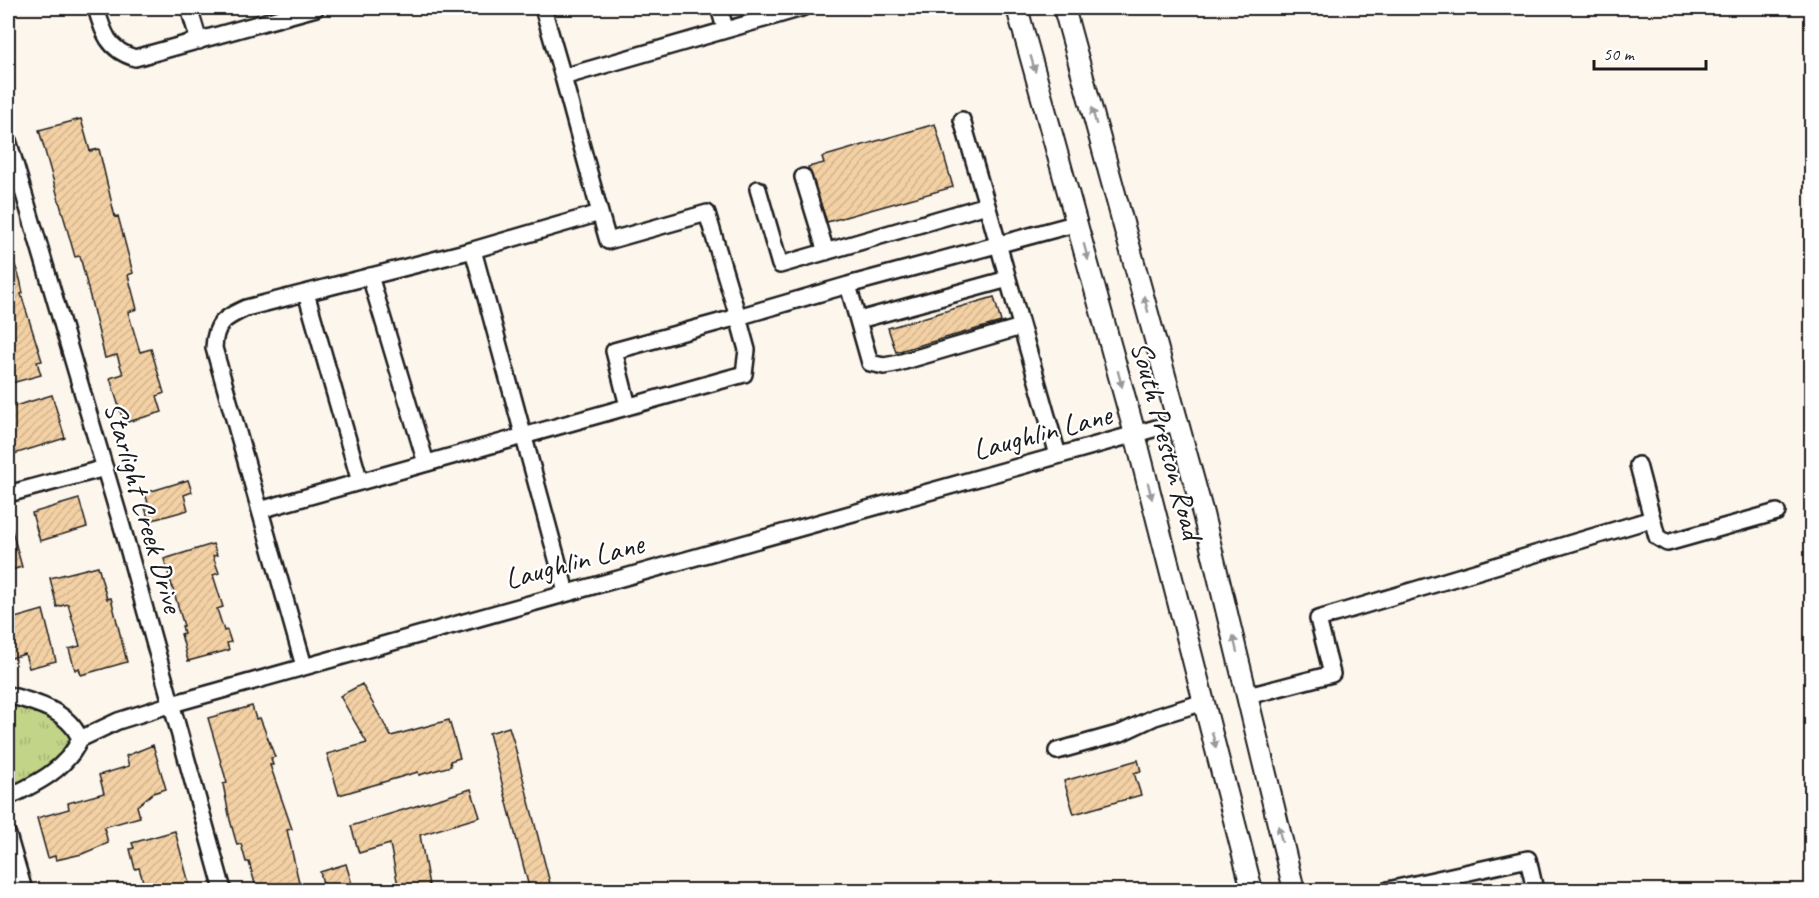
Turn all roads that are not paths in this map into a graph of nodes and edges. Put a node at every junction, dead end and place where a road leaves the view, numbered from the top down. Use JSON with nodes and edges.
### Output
{"nodes":[{"id":1,"x":96,"y":8,"type":"edge"},
{"id":2,"x":189,"y":8,"type":"edge"},
{"id":3,"x":316,"y":8,"type":"edge"},
{"id":4,"x":543,"y":8,"type":"edge"},
{"id":5,"x":719,"y":8,"type":"edge"},
{"id":6,"x":802,"y":8,"type":"edge"},
{"id":7,"x":1017,"y":8,"type":"edge"},
{"id":8,"x":1064,"y":8,"type":"edge"},
{"id":9,"x":725,"y":28,"type":"junction"},
{"id":10,"x":199,"y":41,"type":"junction"},
{"id":11,"x":563,"y":77,"type":"junction"},
{"id":12,"x":962,"y":120,"type":"dead end"},
{"id":13,"x":8,"y":140,"type":"edge"},
{"id":14,"x":803,"y":177,"type":"dead end"},
{"id":15,"x":758,"y":189,"type":"dead end"},
{"id":16,"x":987,"y":204,"type":"junction"},
{"id":17,"x":600,"y":213,"type":"junction"},
{"id":18,"x":1078,"y":223,"type":"junction"},
{"id":19,"x":998,"y":245,"type":"junction"},
{"id":20,"x":473,"y":250,"type":"junction"},
{"id":21,"x":826,"y":252,"type":"junction"},
{"id":22,"x":370,"y":276,"type":"junction"},
{"id":23,"x":1008,"y":279,"type":"junction"},
{"id":24,"x":848,"y":285,"type":"junction"},
{"id":25,"x":306,"y":293,"type":"junction"},
{"id":26,"x":738,"y":316,"type":"junction"},
{"id":27,"x":859,"y":320,"type":"junction"},
{"id":28,"x":1021,"y":327,"type":"junction"},
{"id":29,"x":628,"y":406,"type":"junction"},
{"id":30,"x":1178,"y":422,"type":"junction"},
{"id":31,"x":1135,"y":434,"type":"junction"},
{"id":32,"x":523,"y":435,"type":"junction"},
{"id":33,"x":1058,"y":455,"type":"junction"},
{"id":34,"x":426,"y":463,"type":"junction"},
{"id":35,"x":1638,"y":465,"type":"dead end"},
{"id":36,"x":105,"y":468,"type":"junction"},
{"id":37,"x":360,"y":482,"type":"junction"},
{"id":38,"x":8,"y":494,"type":"edge"},
{"id":39,"x":260,"y":510,"type":"junction"},
{"id":40,"x":1778,"y":512,"type":"dead end"},
{"id":41,"x":1652,"y":519,"type":"junction"},
{"id":42,"x":566,"y":592,"type":"junction"},
{"id":43,"x":304,"y":666,"type":"junction"},
{"id":44,"x":8,"y":695,"type":"edge"},
{"id":45,"x":1248,"y":696,"type":"junction"},
{"id":46,"x":1204,"y":702,"type":"junction"},
{"id":47,"x":172,"y":704,"type":"junction"},
{"id":48,"x":80,"y":739,"type":"junction"},
{"id":49,"x":1057,"y":751,"type":"dead end"},
{"id":50,"x":8,"y":797,"type":"edge"},
{"id":51,"x":8,"y":835,"type":"edge"},
{"id":52,"x":24,"y":891,"type":"edge"},
{"id":53,"x":223,"y":891,"type":"edge"},
{"id":54,"x":1252,"y":891,"type":"edge"},
{"id":55,"x":1293,"y":891,"type":"edge"},
{"id":56,"x":1388,"y":891,"type":"edge"},
{"id":57,"x":1535,"y":891,"type":"edge"}],
"edges":[{"from":1,"to":10,"type":"street"},
{"from":2,"to":10,"type":"street"},
{"from":3,"to":10,"type":"street"},
{"from":4,"to":11,"type":"street"},
{"from":5,"to":9,"type":"street"},
{"from":6,"to":9,"type":"street"},
{"from":7,"to":18,"type":"main road","name":"South Preston Road","one_way":true},
{"from":30,"to":8,"type":"main road","name":"South Preston Road","one_way":true},
{"from":9,"to":11,"type":"street"},
{"from":11,"to":17,"type":"street"},
{"from":12,"to":16,"type":"street"},
{"from":13,"to":36,"type":"street","name":"Starlight Creek Drive"},
{"from":14,"to":21,"type":"street"},
{"from":15,"to":21,"type":"street"},
{"from":16,"to":19,"type":"street"},
{"from":16,"to":21,"type":"street"},
{"from":17,"to":20,"type":"street"},
{"from":17,"to":26,"type":"street"},
{"from":18,"to":19,"type":"street"},
{"from":18,"to":31,"type":"main road","name":"South Preston Road","one_way":true},
{"from":19,"to":23,"type":"street"},
{"from":19,"to":24,"type":"street"},
{"from":20,"to":22,"type":"street"},
{"from":20,"to":32,"type":"street"},
{"from":22,"to":25,"type":"street"},
{"from":22,"to":34,"type":"street"},
{"from":23,"to":27,"type":"street"},
{"from":23,"to":28,"type":"street"},
{"from":24,"to":26,"type":"street"},
{"from":24,"to":27,"type":"street"},
{"from":25,"to":37,"type":"street"},
{"from":25,"to":39,"type":"street"},
{"from":26,"to":29,"type":"street"},
{"from":26,"to":29,"type":"street"},
{"from":27,"to":28,"type":"street"},
{"from":28,"to":33,"type":"street"},
{"from":29,"to":32,"type":"street"},
{"from":30,"to":31,"type":"street","name":"Laughlin Lane"},
{"from":45,"to":30,"type":"main road","name":"South Preston Road","one_way":true},
{"from":31,"to":33,"type":"street","name":"Laughlin Lane"},
{"from":31,"to":46,"type":"main road","name":"South Preston Road","one_way":true},
{"from":32,"to":34,"type":"street"},
{"from":32,"to":42,"type":"street"},
{"from":33,"to":42,"type":"street","name":"Laughlin Lane"},
{"from":34,"to":37,"type":"street"},
{"from":35,"to":41,"type":"street"},
{"from":36,"to":38,"type":"street"},
{"from":36,"to":47,"type":"street","name":"Starlight Creek Drive"},
{"from":37,"to":39,"type":"street"},
{"from":39,"to":43,"type":"street"},
{"from":40,"to":41,"type":"street"},
{"from":41,"to":45,"type":"street"},
{"from":42,"to":43,"type":"street","name":"Laughlin Lane"},
{"from":43,"to":47,"type":"street","name":"Laughlin Lane"},
{"from":44,"to":48,"type":"street"},
{"from":55,"to":45,"type":"main road","name":"South Preston Road","one_way":true},
{"from":46,"to":49,"type":"street"},
{"from":46,"to":54,"type":"main road","name":"South Preston Road","one_way":true},
{"from":47,"to":48,"type":"street","name":"Laughlin Lane"},
{"from":47,"to":53,"type":"street","name":"Starlight Creek Drive"},
{"from":48,"to":50,"type":"street"},
{"from":51,"to":52,"type":"street"},
{"from":56,"to":57,"type":"street"}]}
